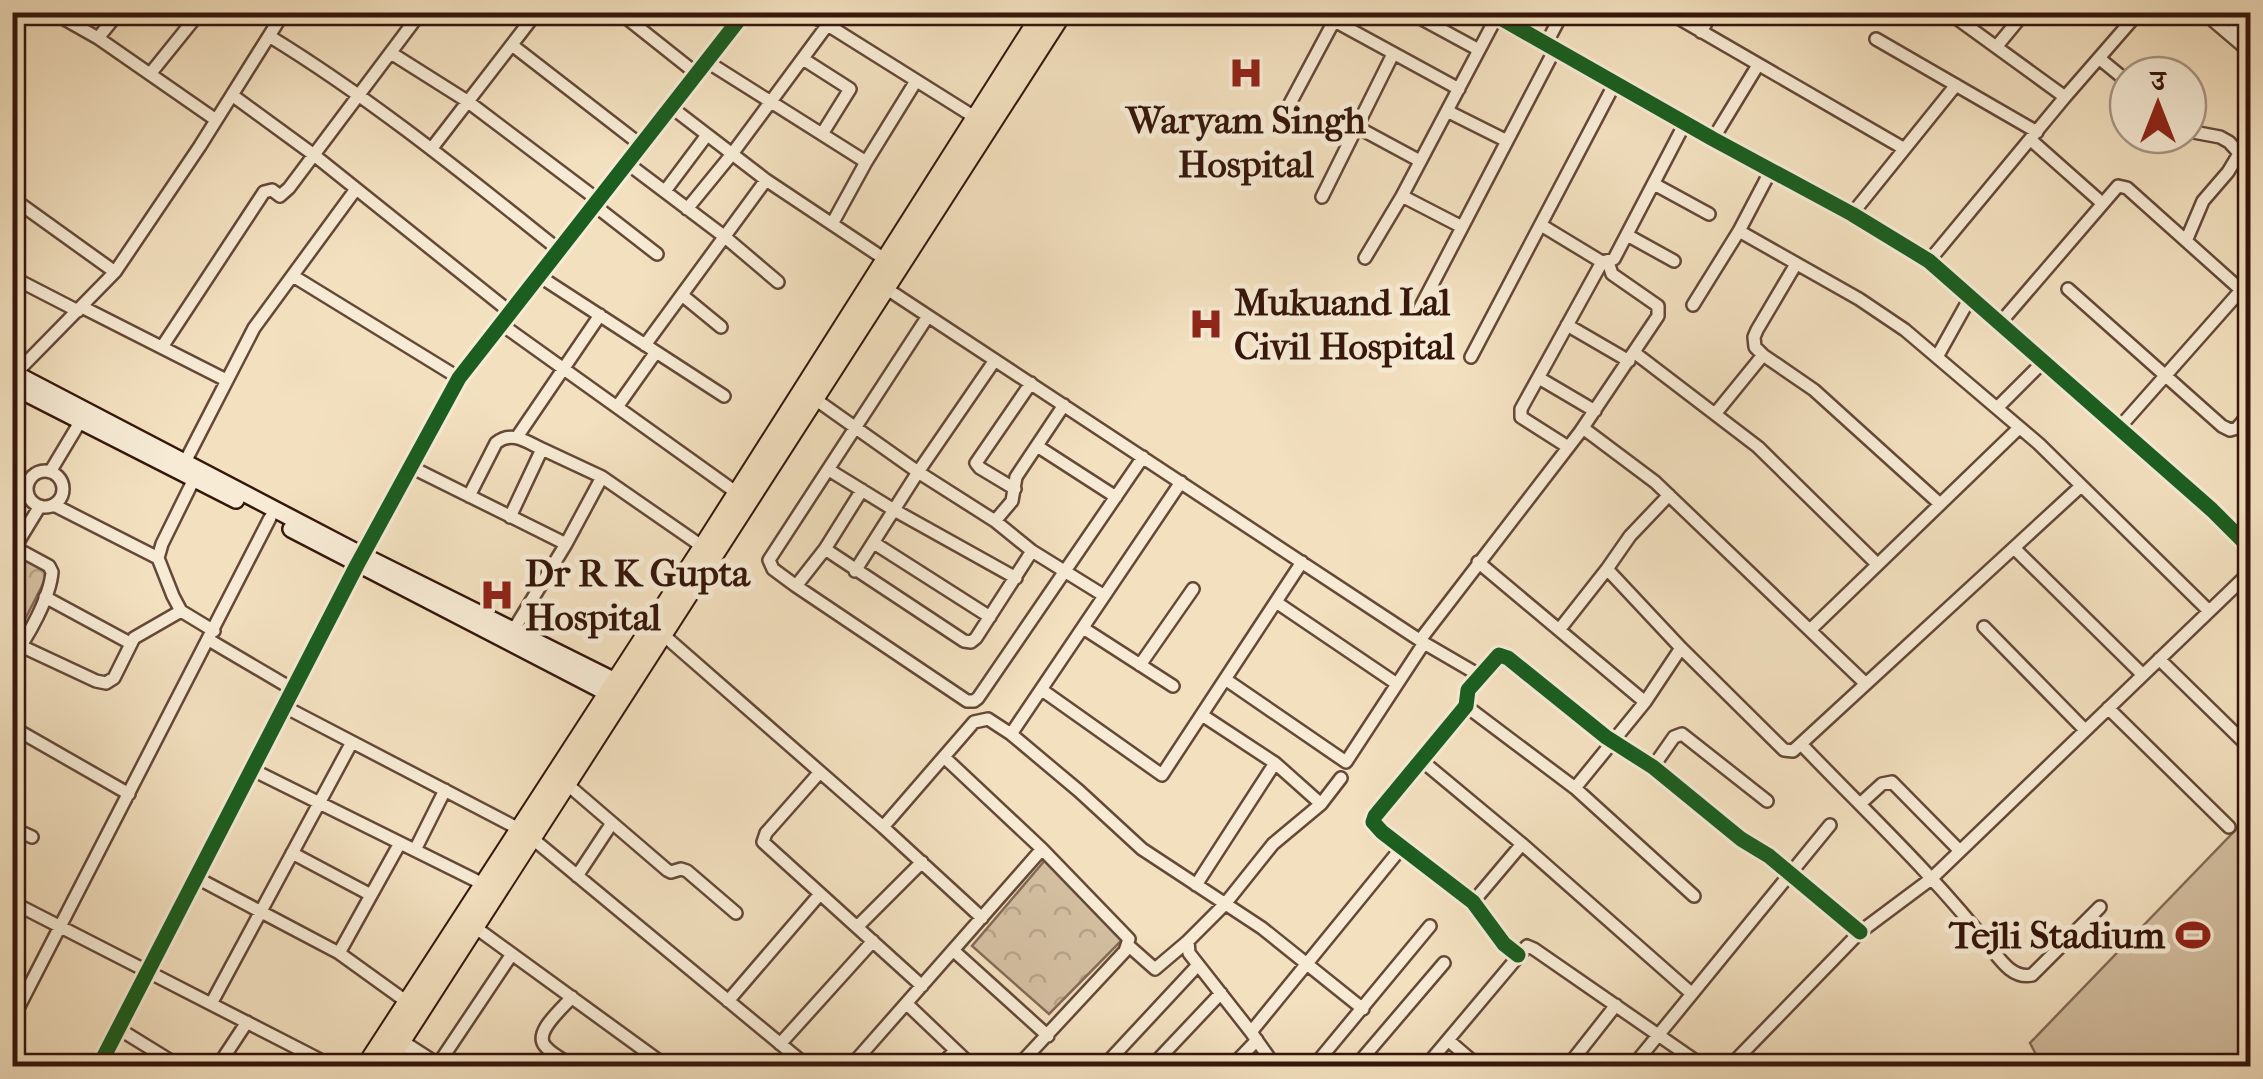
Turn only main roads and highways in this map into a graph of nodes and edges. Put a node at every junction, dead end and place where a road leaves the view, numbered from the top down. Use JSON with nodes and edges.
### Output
{"nodes":[{"id":1,"x":1043,"y":12,"type":"edge"},
{"id":2,"x":1063,"y":12,"type":"edge"},
{"id":3,"x":880,"y":284,"type":"junction"},
{"id":4,"x":13,"y":378,"type":"edge"},
{"id":5,"x":359,"y":560,"type":"junction"},
{"id":6,"x":657,"y":630,"type":"junction"},
{"id":7,"x":618,"y":690,"type":"junction"},
{"id":8,"x":526,"y":834,"type":"junction"},
{"id":9,"x":468,"y":923,"type":"junction"},
{"id":10,"x":394,"y":1038,"type":"junction"},
{"id":11,"x":366,"y":1066,"type":"edge"},
{"id":12,"x":385,"y":1066,"type":"edge"}],
"edges":[{"from":1,"to":3,"type":"main road"},
{"from":2,"to":3,"type":"main road"},
{"from":3,"to":6,"type":"main road"},
{"from":3,"to":6,"type":"main road"},
{"from":4,"to":5,"type":"main road"},
{"from":4,"to":5,"type":"main road"},
{"from":5,"to":7,"type":"main road"},
{"from":5,"to":7,"type":"main road"},
{"from":6,"to":7,"type":"main road"},
{"from":7,"to":8,"type":"main road"},
{"from":7,"to":8,"type":"main road"},
{"from":8,"to":9,"type":"main road"},
{"from":8,"to":9,"type":"main road"},
{"from":9,"to":10,"type":"main road"},
{"from":9,"to":10,"type":"main road"},
{"from":10,"to":11,"type":"main road"},
{"from":10,"to":12,"type":"main road"}]}
